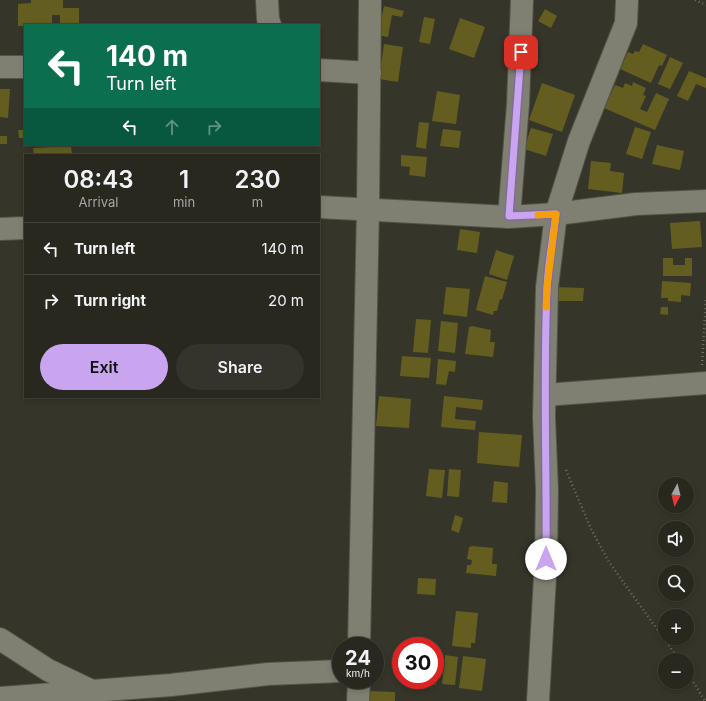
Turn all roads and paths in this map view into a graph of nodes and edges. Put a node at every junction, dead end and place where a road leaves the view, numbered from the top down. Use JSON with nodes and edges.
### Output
{"nodes":[{"id":1,"x":267,"y":0,"type":"edge"},
{"id":2,"x":370,"y":0,"type":"edge"},
{"id":3,"x":522,"y":0,"type":"edge"},
{"id":4,"x":627,"y":0,"type":"edge"},
{"id":5,"x":695,"y":0,"type":"edge"},
{"id":6,"x":706,"y":5,"type":"edge"},
{"id":7,"x":270,"y":24,"type":"edge"},
{"id":8,"x":0,"y":67,"type":"edge"},
{"id":9,"x":24,"y":67,"type":"edge"},
{"id":10,"x":320,"y":70,"type":"edge"},
{"id":11,"x":370,"y":73,"type":"junction"},
{"id":12,"x":706,"y":201,"type":"edge"},
{"id":13,"x":320,"y":207,"type":"edge"},
{"id":14,"x":368,"y":208,"type":"junction"},
{"id":15,"x":556,"y":214,"type":"junction"},
{"id":16,"x":509,"y":216,"type":"junction"},
{"id":17,"x":0,"y":228,"type":"edge"},
{"id":18,"x":24,"y":228,"type":"edge"},
{"id":19,"x":706,"y":299,"type":"edge"},
{"id":20,"x":703,"y":384,"type":"edge"},
{"id":21,"x":545,"y":396,"type":"junction"},
{"id":22,"x":565,"y":468,"type":"dead end"},
{"id":23,"x":359,"y":637,"type":"edge"},
{"id":24,"x":0,"y":639,"type":"edge"},
{"id":25,"x":674,"y":653,"type":"edge"},
{"id":26,"x":332,"y":671,"type":"edge"},
{"id":27,"x":694,"y":683,"type":"edge"},
{"id":28,"x":358,"y":689,"type":"edge"},
{"id":29,"x":93,"y":692,"type":"junction"},
{"id":30,"x":0,"y":698,"type":"edge"},
{"id":31,"x":358,"y":701,"type":"edge"},
{"id":32,"x":538,"y":701,"type":"edge"},
{"id":33,"x":705,"y":701,"type":"edge"}],
"edges":[{"from":1,"to":7,"type":"street"},
{"from":2,"to":11,"type":"street"},
{"from":3,"to":16,"type":"street"},
{"from":4,"to":15,"type":"street"},
{"from":5,"to":6,"type":"path"},
{"from":8,"to":9,"type":"street"},
{"from":10,"to":11,"type":"street"},
{"from":11,"to":14,"type":"street"},
{"from":12,"to":15,"type":"street"},
{"from":13,"to":14,"type":"street"},
{"from":14,"to":16,"type":"street"},
{"from":14,"to":23,"type":"street"},
{"from":15,"to":16,"type":"street"},
{"from":15,"to":21,"type":"street"},
{"from":17,"to":18,"type":"street"},
{"from":19,"to":20,"type":"path"},
{"from":20,"to":21,"type":"street"},
{"from":21,"to":32,"type":"street"},
{"from":22,"to":25,"type":"path"},
{"from":24,"to":29,"type":"street"},
{"from":26,"to":29,"type":"street"},
{"from":27,"to":33,"type":"path"},
{"from":28,"to":31,"type":"street"},
{"from":29,"to":30,"type":"street"}]}
